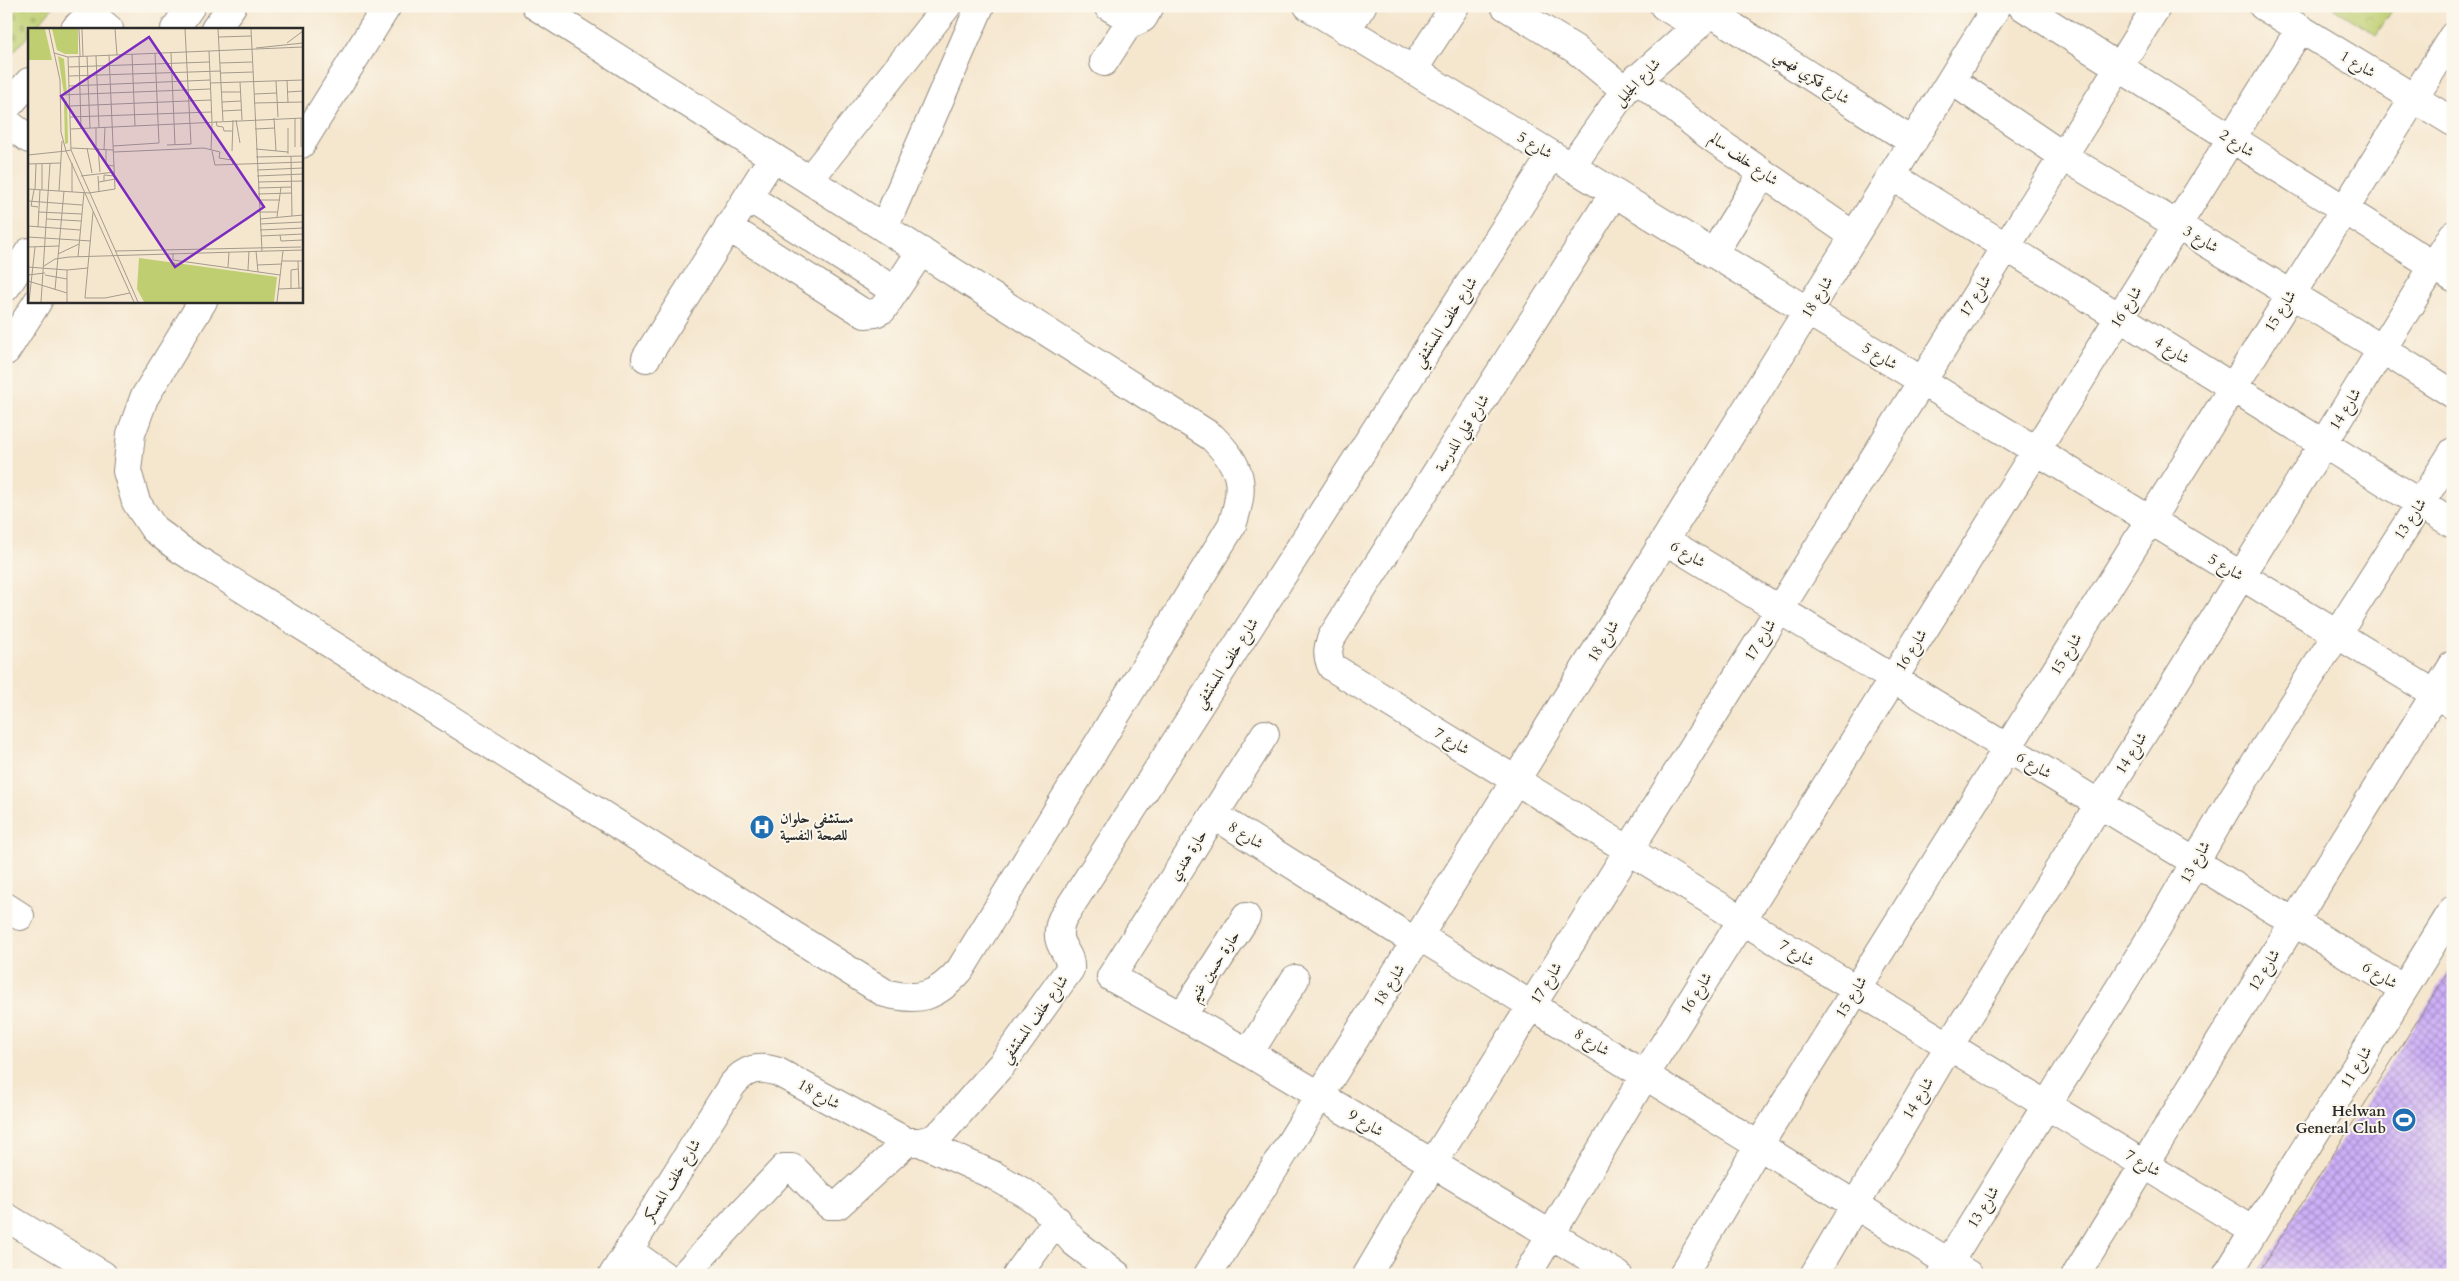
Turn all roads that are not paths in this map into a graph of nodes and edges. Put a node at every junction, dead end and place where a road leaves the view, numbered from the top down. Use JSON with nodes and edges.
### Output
{"nodes":[{"id":1,"x":191,"y":6,"type":"edge"},
{"id":2,"x":232,"y":6,"type":"edge"},
{"id":3,"x":387,"y":6,"type":"edge"},
{"id":4,"x":536,"y":6,"type":"edge"},
{"id":5,"x":947,"y":6,"type":"edge"},
{"id":6,"x":980,"y":6,"type":"edge"},
{"id":7,"x":1308,"y":6,"type":"edge"},
{"id":8,"x":1362,"y":6,"type":"edge"},
{"id":9,"x":1455,"y":6,"type":"edge"},
{"id":10,"x":1505,"y":6,"type":"edge"},
{"id":11,"x":1664,"y":6,"type":"edge"},
{"id":12,"x":1997,"y":6,"type":"edge"},
{"id":13,"x":2022,"y":6,"type":"edge"},
{"id":14,"x":2157,"y":6,"type":"edge"},
{"id":15,"x":2263,"y":6,"type":"edge"},
{"id":16,"x":1130,"y":11,"type":"edge"},
{"id":17,"x":1707,"y":15,"type":"edge"},
{"id":18,"x":176,"y":28,"type":"edge"},
{"id":19,"x":216,"y":28,"type":"edge"},
{"id":20,"x":2300,"y":29,"type":"junction"},
{"id":21,"x":1346,"y":30,"type":"junction"},
{"id":22,"x":2453,"y":36,"type":"edge"},
{"id":23,"x":1104,"y":62,"type":"dead end"},
{"id":24,"x":2119,"y":67,"type":"junction"},
{"id":25,"x":1413,"y":70,"type":"junction"},
{"id":26,"x":1951,"y":80,"type":"junction"},
{"id":27,"x":1631,"y":84,"type":"junction"},
{"id":28,"x":2413,"y":98,"type":"junction"},
{"id":29,"x":6,"y":122,"type":"edge"},
{"id":30,"x":2453,"y":122,"type":"edge"},
{"id":31,"x":28,"y":138,"type":"edge"},
{"id":32,"x":2232,"y":140,"type":"junction"},
{"id":33,"x":302,"y":142,"type":"edge"},
{"id":34,"x":1913,"y":142,"type":"junction"},
{"id":35,"x":2063,"y":156,"type":"junction"},
{"id":36,"x":773,"y":157,"type":"junction"},
{"id":37,"x":1562,"y":161,"type":"junction"},
{"id":38,"x":1763,"y":173,"type":"junction"},
{"id":39,"x":1892,"y":176,"type":"junction"},
{"id":40,"x":809,"y":180,"type":"junction"},
{"id":41,"x":1614,"y":193,"type":"junction"},
{"id":42,"x":748,"y":197,"type":"junction"},
{"id":43,"x":2343,"y":211,"type":"junction"},
{"id":44,"x":2178,"y":225,"type":"junction"},
{"id":45,"x":728,"y":227,"type":"junction"},
{"id":46,"x":884,"y":228,"type":"junction"},
{"id":47,"x":2453,"y":235,"type":"edge"},
{"id":48,"x":1854,"y":236,"type":"junction"},
{"id":49,"x":2006,"y":247,"type":"junction"},
{"id":50,"x":921,"y":251,"type":"junction"},
{"id":51,"x":28,"y":254,"type":"edge"},
{"id":52,"x":1714,"y":254,"type":"junction"},
{"id":53,"x":2443,"y":272,"type":"edge"},
{"id":54,"x":6,"y":287,"type":"edge"},
{"id":55,"x":895,"y":291,"type":"junction"},
{"id":56,"x":2291,"y":294,"type":"junction"},
{"id":57,"x":37,"y":302,"type":"edge"},
{"id":58,"x":202,"y":302,"type":"edge"},
{"id":59,"x":1808,"y":311,"type":"junction"},
{"id":60,"x":2120,"y":317,"type":"junction"},
{"id":61,"x":2382,"y":349,"type":"junction"},
{"id":62,"x":6,"y":351,"type":"edge"},
{"id":63,"x":646,"y":358,"type":"dead end"},
{"id":64,"x":1922,"y":381,"type":"junction"},
{"id":65,"x":2232,"y":387,"type":"junction"},
{"id":66,"x":2453,"y":394,"type":"edge"},
{"id":67,"x":2324,"y":444,"type":"junction"},
{"id":68,"x":2036,"y":450,"type":"junction"},
{"id":69,"x":2453,"y":452,"type":"edge"},
{"id":70,"x":2420,"y":503,"type":"junction"},
{"id":71,"x":2149,"y":520,"type":"junction"},
{"id":72,"x":2453,"y":524,"type":"edge"},
{"id":73,"x":1665,"y":540,"type":"junction"},
{"id":74,"x":2241,"y":576,"type":"junction"},
{"id":75,"x":1779,"y":610,"type":"junction"},
{"id":76,"x":2336,"y":634,"type":"junction"},
{"id":77,"x":2453,"y":665,"type":"edge"},
{"id":78,"x":1340,"y":674,"type":"joint"},
{"id":79,"x":1893,"y":679,"type":"junction"},
{"id":80,"x":2444,"y":699,"type":"edge"},
{"id":81,"x":1265,"y":734,"type":"dead end"},
{"id":82,"x":2007,"y":748,"type":"junction"},
{"id":83,"x":1516,"y":780,"type":"junction"},
{"id":84,"x":2099,"y":805,"type":"junction"},
{"id":85,"x":1214,"y":815,"type":"junction"},
{"id":86,"x":1629,"y":850,"type":"junction"},
{"id":87,"x":2194,"y":863,"type":"junction"},
{"id":88,"x":2453,"y":910,"type":"edge"},
{"id":89,"x":1246,"y":917,"type":"dead end"},
{"id":90,"x":1742,"y":920,"type":"junction"},
{"id":91,"x":2293,"y":922,"type":"junction"},
{"id":92,"x":1417,"y":940,"type":"junction"},
{"id":93,"x":1111,"y":977,"type":"joint"},
{"id":94,"x":1295,"y":979,"type":"dead end"},
{"id":95,"x":1856,"y":989,"type":"junction"},
{"id":96,"x":2404,"y":989,"type":"junction"},
{"id":97,"x":1532,"y":1005,"type":"junction"},
{"id":98,"x":1182,"y":1016,"type":"junction"},
{"id":99,"x":1949,"y":1046,"type":"junction"},
{"id":100,"x":1249,"y":1052,"type":"junction"},
{"id":101,"x":1645,"y":1075,"type":"junction"},
{"id":102,"x":732,"y":1085,"type":"joint"},
{"id":103,"x":1320,"y":1095,"type":"junction"},
{"id":104,"x":2046,"y":1104,"type":"junction"},
{"id":105,"x":914,"y":1142,"type":"junction"},
{"id":106,"x":1759,"y":1145,"type":"junction"},
{"id":107,"x":1433,"y":1163,"type":"junction"},
{"id":108,"x":2144,"y":1164,"type":"junction"},
{"id":109,"x":1855,"y":1205,"type":"junction"},
{"id":110,"x":6,"y":1217,"type":"edge"},
{"id":111,"x":1056,"y":1220,"type":"junction"},
{"id":112,"x":2254,"y":1231,"type":"junction"},
{"id":113,"x":1551,"y":1234,"type":"junction"},
{"id":114,"x":628,"y":1250,"type":"junction"},
{"id":115,"x":1953,"y":1271,"type":"edge"},
{"id":116,"x":101,"y":1274,"type":"edge"},
{"id":117,"x":613,"y":1275,"type":"edge"},
{"id":118,"x":663,"y":1275,"type":"edge"},
{"id":119,"x":684,"y":1275,"type":"edge"},
{"id":120,"x":1017,"y":1275,"type":"edge"},
{"id":121,"x":1117,"y":1275,"type":"edge"},
{"id":122,"x":1208,"y":1275,"type":"edge"},
{"id":123,"x":1367,"y":1275,"type":"edge"},
{"id":124,"x":1527,"y":1275,"type":"edge"},
{"id":125,"x":1618,"y":1275,"type":"edge"},
{"id":126,"x":1683,"y":1275,"type":"edge"},
{"id":127,"x":1814,"y":1275,"type":"edge"},
{"id":128,"x":2076,"y":1275,"type":"edge"},
{"id":129,"x":2227,"y":1275,"type":"edge"}],
"edges":[{"from":1,"to":18,"type":"street"},
{"from":2,"to":19,"type":"street"},
{"from":3,"to":33,"type":"street"},
{"from":4,"to":36,"type":"street"},
{"from":5,"to":40,"type":"street"},
{"from":6,"to":46,"type":"street"},
{"from":7,"to":21,"type":"street","name":"شارع 5"},
{"from":8,"to":21,"type":"street"},
{"from":9,"to":25,"type":"street"},
{"from":10,"to":27,"type":"street","name":"شارع خلف سالم"},
{"from":11,"to":17,"type":"street","name":"شارع فكري فهمي"},
{"from":12,"to":26,"type":"street","name":"شارع 18"},
{"from":13,"to":24,"type":"street","name":"شارع 2"},
{"from":14,"to":24,"type":"street","name":"شارع 17"},
{"from":15,"to":20,"type":"street","name":"شارع 1"},
{"from":16,"to":23,"type":"street"},
{"from":17,"to":27,"type":"street","name":"شارع الجليل"},
{"from":17,"to":34,"type":"street","name":"شارع فكري فهمي"},
{"from":20,"to":28,"type":"street","name":"شارع 1"},
{"from":20,"to":32,"type":"street","name":"شارع 16"},
{"from":21,"to":25,"type":"street","name":"شارع 5"},
{"from":22,"to":28,"type":"street","name":"شارع 15"},
{"from":24,"to":32,"type":"street","name":"شارع 2"},
{"from":24,"to":35,"type":"street","name":"شارع 17"},
{"from":25,"to":37,"type":"street","name":"شارع 5"},
{"from":26,"to":34,"type":"street","name":"شارع 18"},
{"from":26,"to":35,"type":"street","name":"شارع 3"},
{"from":27,"to":37,"type":"street","name":"شارع الجليل"},
{"from":27,"to":38,"type":"street","name":"شارع خلف سالم"},
{"from":28,"to":30,"type":"street","name":"شارع 1"},
{"from":28,"to":43,"type":"street","name":"شارع 15"},
{"from":29,"to":31,"type":"street"},
{"from":32,"to":43,"type":"street","name":"شارع 2"},
{"from":32,"to":44,"type":"street","name":"شارع 16"},
{"from":34,"to":39,"type":"street","name":"شارع 18"},
{"from":35,"to":44,"type":"street","name":"شارع 3"},
{"from":35,"to":49,"type":"street","name":"شارع 17"},
{"from":36,"to":40,"type":"street"},
{"from":36,"to":42,"type":"street"},
{"from":37,"to":41,"type":"street","name":"شارع 5"},
{"from":37,"to":105,"type":"street","name":"شارع خلف المستشفي"},
{"from":38,"to":48,"type":"street","name":"شارع خلف سالم"},
{"from":38,"to":52,"type":"street"},
{"from":39,"to":48,"type":"street","name":"شارع 18"},
{"from":39,"to":49,"type":"street","name":"شارع 4"},
{"from":40,"to":46,"type":"street"},
{"from":41,"to":52,"type":"street","name":"شارع 5"},
{"from":41,"to":78,"type":"street","name":"شارع قبلي المدرسة"},
{"from":42,"to":45,"type":"street"},
{"from":42,"to":55,"type":"street"},
{"from":43,"to":53,"type":"street","name":"شارع 2"},
{"from":43,"to":56,"type":"street","name":"شارع 15"},
{"from":44,"to":56,"type":"street","name":"شارع 3"},
{"from":44,"to":60,"type":"street","name":"شارع 16"},
{"from":45,"to":55,"type":"street"},
{"from":45,"to":63,"type":"street"},
{"from":46,"to":50,"type":"street"},
{"from":47,"to":53,"type":"street","name":"شارع 14"},
{"from":48,"to":59,"type":"street","name":"شارع 18"},
{"from":49,"to":60,"type":"street","name":"شارع 4"},
{"from":49,"to":64,"type":"street","name":"شارع 17"},
{"from":50,"to":55,"type":"street"},
{"from":50,"to":58,"type":"street"},
{"from":51,"to":54,"type":"street"},
{"from":52,"to":59,"type":"street","name":"شارع 5"},
{"from":53,"to":61,"type":"street","name":"شارع 14"},
{"from":56,"to":61,"type":"street","name":"شارع 3"},
{"from":56,"to":65,"type":"street","name":"شارع 15"},
{"from":57,"to":62,"type":"street"},
{"from":59,"to":64,"type":"street","name":"شارع 5"},
{"from":59,"to":73,"type":"street","name":"شارع 18"},
{"from":60,"to":65,"type":"street","name":"شارع 4"},
{"from":60,"to":68,"type":"street","name":"شارع 16"},
{"from":61,"to":66,"type":"street","name":"شارع 3"},
{"from":61,"to":67,"type":"street","name":"شارع 14"},
{"from":64,"to":68,"type":"street","name":"شارع 5"},
{"from":64,"to":75,"type":"street","name":"شارع 17"},
{"from":65,"to":67,"type":"street","name":"شارع 4"},
{"from":65,"to":71,"type":"street","name":"شارع 15"},
{"from":67,"to":70,"type":"street","name":"شارع 4"},
{"from":67,"to":74,"type":"street","name":"شارع 14"},
{"from":68,"to":71,"type":"street","name":"شارع 5"},
{"from":68,"to":79,"type":"street","name":"شارع 16"},
{"from":69,"to":70,"type":"street","name":"شارع 13"},
{"from":70,"to":72,"type":"street","name":"شارع 4"},
{"from":70,"to":76,"type":"street","name":"شارع 13"},
{"from":71,"to":74,"type":"street","name":"شارع 5"},
{"from":71,"to":82,"type":"street","name":"شارع 15"},
{"from":73,"to":75,"type":"street","name":"شارع 6"},
{"from":73,"to":83,"type":"street","name":"شارع 18"},
{"from":74,"to":76,"type":"street","name":"شارع 5"},
{"from":74,"to":84,"type":"street","name":"شارع 14"},
{"from":75,"to":79,"type":"street","name":"شارع 6"},
{"from":75,"to":86,"type":"street","name":"شارع 17"},
{"from":76,"to":80,"type":"street","name":"شارع 5"},
{"from":76,"to":87,"type":"street","name":"شارع 13"},
{"from":77,"to":80,"type":"street","name":"شارع 12"},
{"from":78,"to":83,"type":"street","name":"شارع 7"},
{"from":79,"to":82,"type":"street","name":"شارع 6"},
{"from":79,"to":90,"type":"street","name":"شارع 16"},
{"from":80,"to":91,"type":"street","name":"شارع 12"},
{"from":81,"to":85,"type":"street","name":"حارة هندي"},
{"from":82,"to":84,"type":"street","name":"شارع 6"},
{"from":82,"to":95,"type":"street","name":"شارع 15"},
{"from":83,"to":86,"type":"street","name":"شارع 7"},
{"from":83,"to":92,"type":"street","name":"شارع 18"},
{"from":84,"to":87,"type":"street","name":"شارع 6"},
{"from":84,"to":99,"type":"street","name":"شارع 14"},
{"from":85,"to":92,"type":"street","name":"شارع 8"},
{"from":85,"to":93,"type":"street","name":"حارة هندي"},
{"from":86,"to":90,"type":"street","name":"شارع 7"},
{"from":86,"to":97,"type":"street","name":"شارع 17"},
{"from":87,"to":91,"type":"street","name":"شارع 6"},
{"from":87,"to":104,"type":"street","name":"شارع 13"},
{"from":88,"to":96,"type":"street","name":"شارع 11"},
{"from":89,"to":98,"type":"street","name":"حارة حسين غنيم"},
{"from":90,"to":95,"type":"street","name":"شارع 7"},
{"from":90,"to":101,"type":"street","name":"شارع 16"},
{"from":91,"to":96,"type":"street","name":"شارع 6"},
{"from":91,"to":108,"type":"street","name":"شارع 12"},
{"from":92,"to":97,"type":"street","name":"شارع 8"},
{"from":92,"to":103,"type":"street","name":"شارع 18"},
{"from":93,"to":98,"type":"street","name":"شارع 9"},
{"from":94,"to":100,"type":"street"},
{"from":95,"to":99,"type":"street","name":"شارع 7"},
{"from":95,"to":106,"type":"street","name":"شارع 15"},
{"from":96,"to":112,"type":"street","name":"شارع 11"},
{"from":97,"to":101,"type":"street","name":"شارع 8"},
{"from":97,"to":107,"type":"street","name":"شارع 17"},
{"from":98,"to":100,"type":"street","name":"شارع 9"},
{"from":99,"to":104,"type":"street","name":"شارع 7"},
{"from":99,"to":109,"type":"street","name":"شارع 14"},
{"from":100,"to":103,"type":"street","name":"شارع 9"},
{"from":101,"to":106,"type":"street","name":"شارع 8"},
{"from":101,"to":113,"type":"street","name":"شارع 16"},
{"from":102,"to":105,"type":"street","name":"شارع 18"},
{"from":102,"to":114,"type":"street","name":"شارع خلف المعسكر"},
{"from":103,"to":107,"type":"street","name":"شارع 9"},
{"from":103,"to":122,"type":"street","name":"شارع 18"},
{"from":104,"to":108,"type":"street","name":"شارع 7"},
{"from":104,"to":115,"type":"street","name":"شارع 13"},
{"from":105,"to":111,"type":"street","name":"شارع 18"},
{"from":105,"to":119,"type":"street","name":"شارع خلف المستشفي"},
{"from":106,"to":109,"type":"street","name":"شارع 8"},
{"from":106,"to":126,"type":"street","name":"شارع 15"},
{"from":107,"to":113,"type":"street","name":"شارع 9"},
{"from":107,"to":123,"type":"street","name":"شارع 17"},
{"from":108,"to":112,"type":"street","name":"شارع 7"},
{"from":108,"to":128,"type":"street","name":"شارع 12"},
{"from":109,"to":115,"type":"street","name":"شارع 8"},
{"from":109,"to":127,"type":"street","name":"شارع 14"},
{"from":110,"to":116,"type":"street"},
{"from":111,"to":120,"type":"street"},
{"from":111,"to":121,"type":"street","name":"شارع 18"},
{"from":112,"to":129,"type":"street","name":"شارع 11"},
{"from":113,"to":124,"type":"street","name":"شارع 16"},
{"from":113,"to":125,"type":"street","name":"شارع 9"},
{"from":114,"to":117,"type":"street","name":"شارع خلف المعسكر"},
{"from":114,"to":118,"type":"street"}]}
